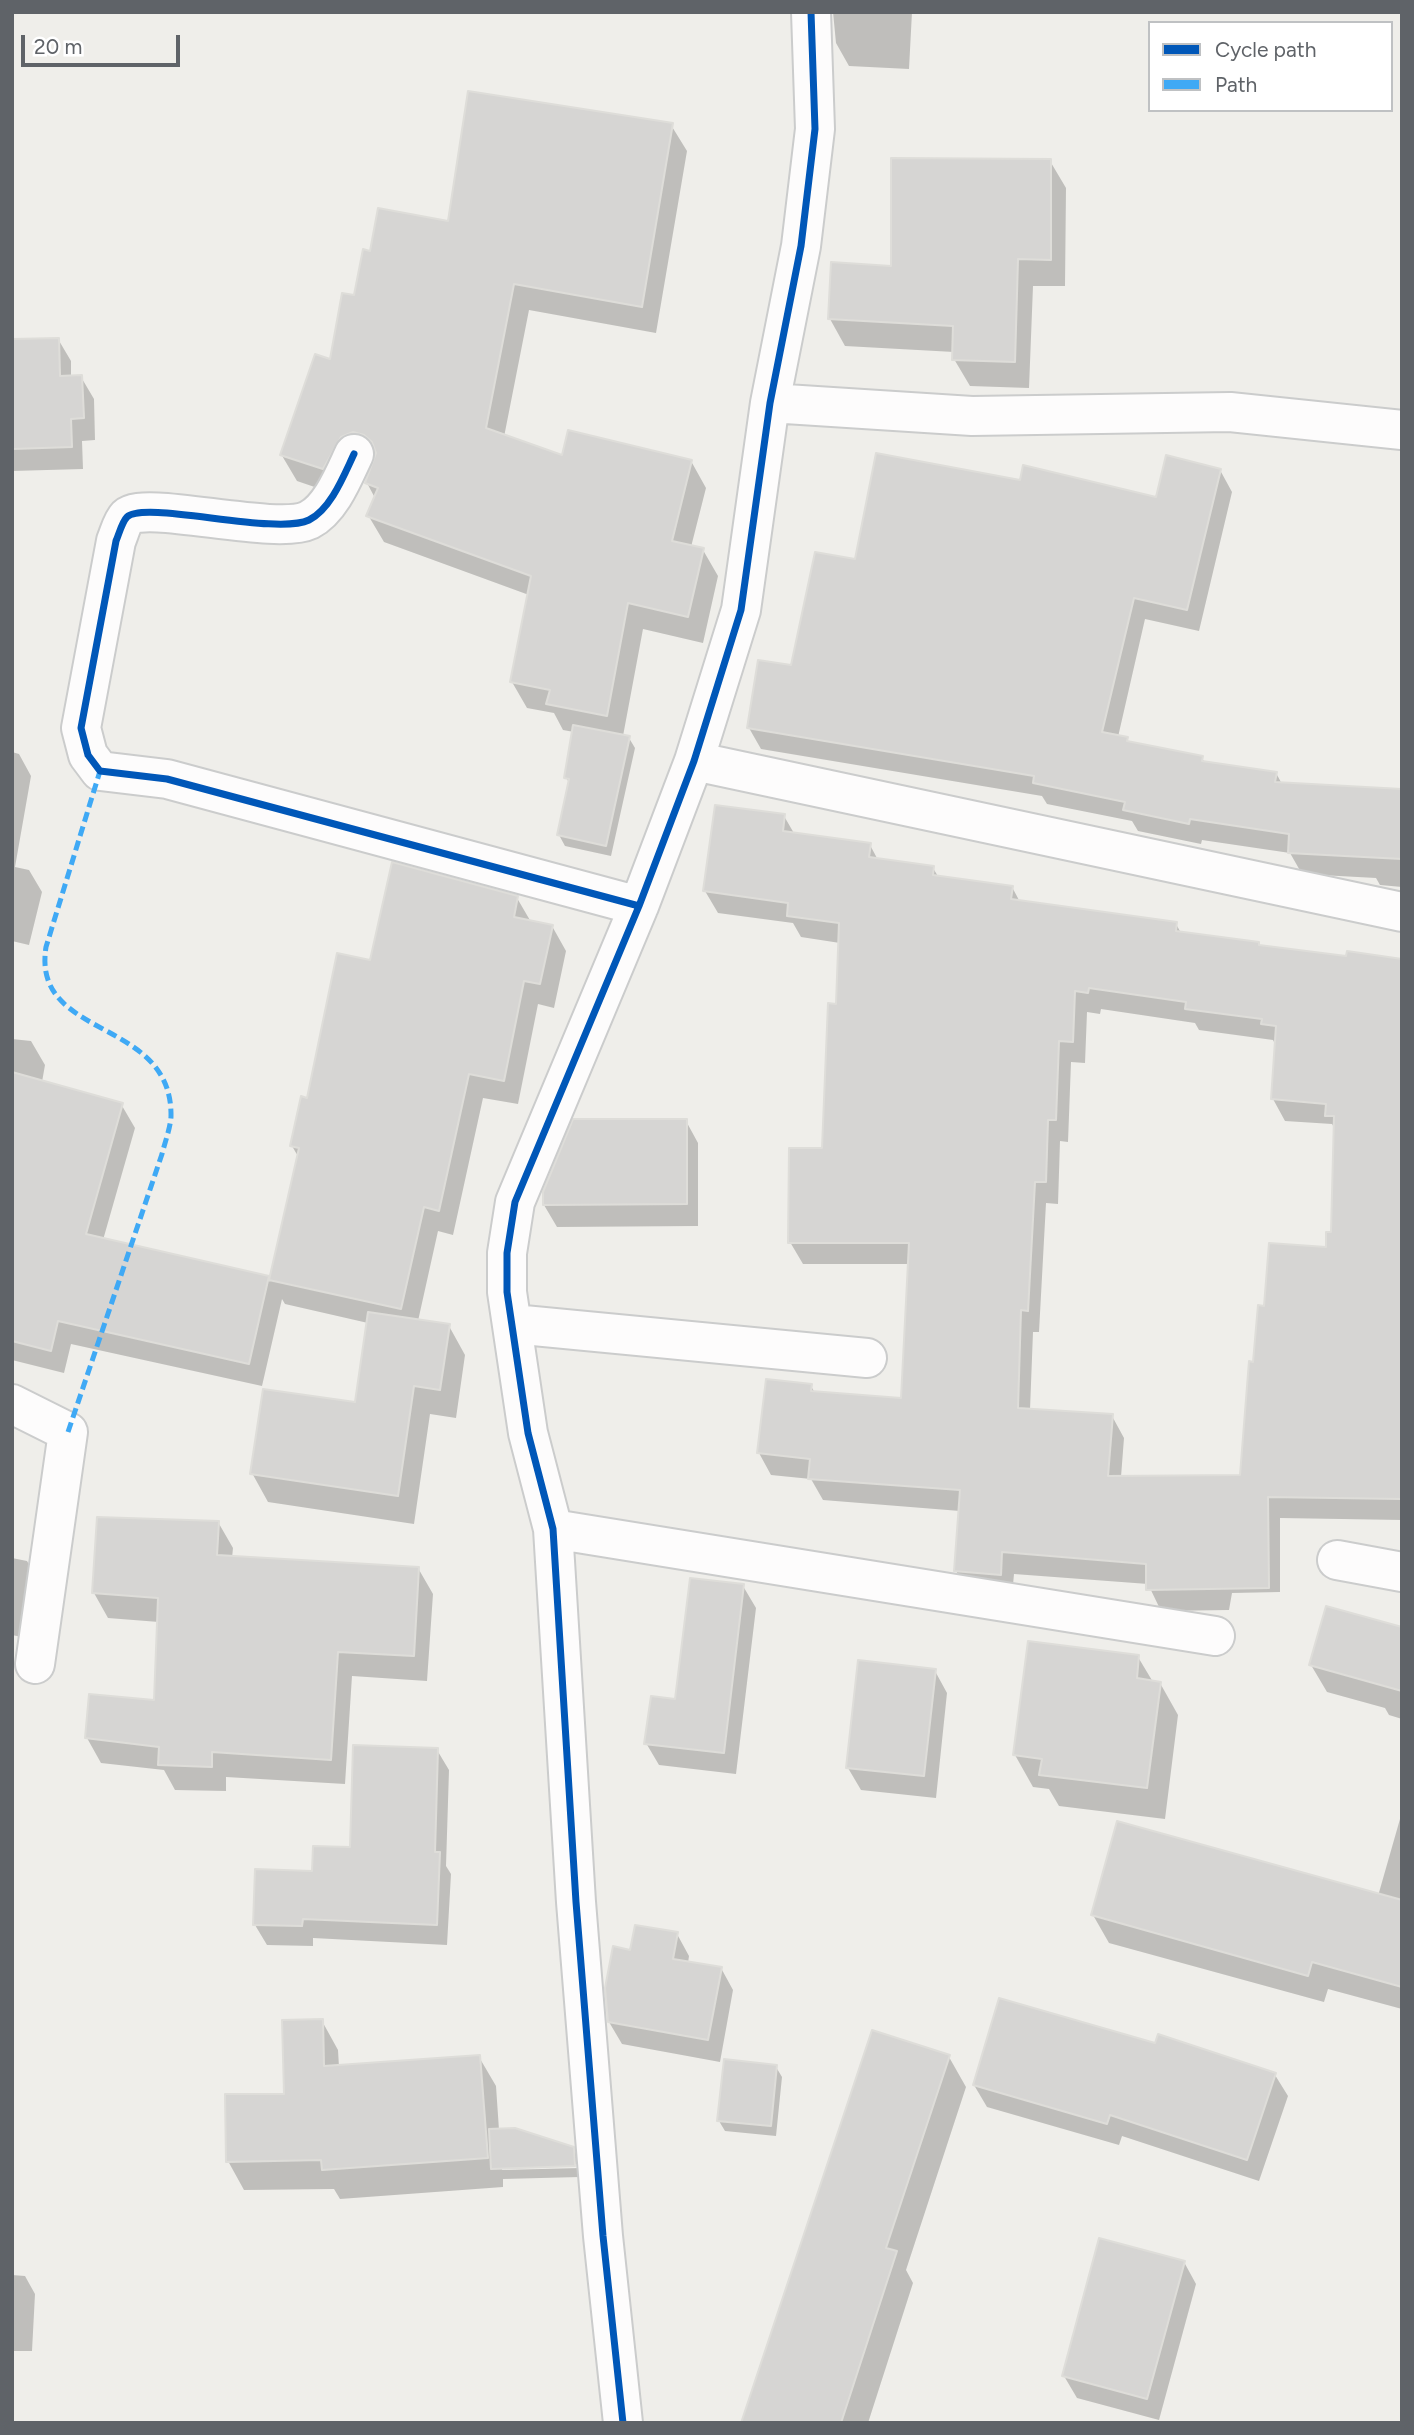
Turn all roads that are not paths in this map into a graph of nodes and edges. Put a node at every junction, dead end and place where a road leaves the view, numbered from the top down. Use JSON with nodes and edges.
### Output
{"nodes":[{"id":1,"x":811,"y":12,"type":"edge"},
{"id":2,"x":770,"y":403,"type":"junction"},
{"id":3,"x":1402,"y":430,"type":"edge"},
{"id":4,"x":354,"y":454,"type":"dead end"},
{"id":5,"x":694,"y":761,"type":"junction"},
{"id":6,"x":639,"y":906,"type":"junction"},
{"id":7,"x":1402,"y":912,"type":"edge"},
{"id":8,"x":513,"y":1324,"type":"junction"},
{"id":9,"x":867,"y":1358,"type":"dead end"},
{"id":10,"x":12,"y":1404,"type":"edge"},
{"id":11,"x":553,"y":1530,"type":"junction"},
{"id":12,"x":1336,"y":1560,"type":"dead end"},
{"id":13,"x":1402,"y":1572,"type":"edge"},
{"id":14,"x":1216,"y":1636,"type":"dead end"},
{"id":15,"x":35,"y":1664,"type":"dead end"},
{"id":16,"x":624,"y":2423,"type":"edge"}],
"edges":[{"from":1,"to":2,"type":"street"},
{"from":2,"to":3,"type":"street"},
{"from":2,"to":5,"type":"street"},
{"from":4,"to":6,"type":"street"},
{"from":5,"to":6,"type":"street"},
{"from":5,"to":7,"type":"street"},
{"from":6,"to":8,"type":"street"},
{"from":8,"to":9,"type":"street"},
{"from":8,"to":11,"type":"street"},
{"from":10,"to":15,"type":"street"},
{"from":11,"to":14,"type":"street"},
{"from":11,"to":16,"type":"street"},
{"from":12,"to":13,"type":"street"}]}
